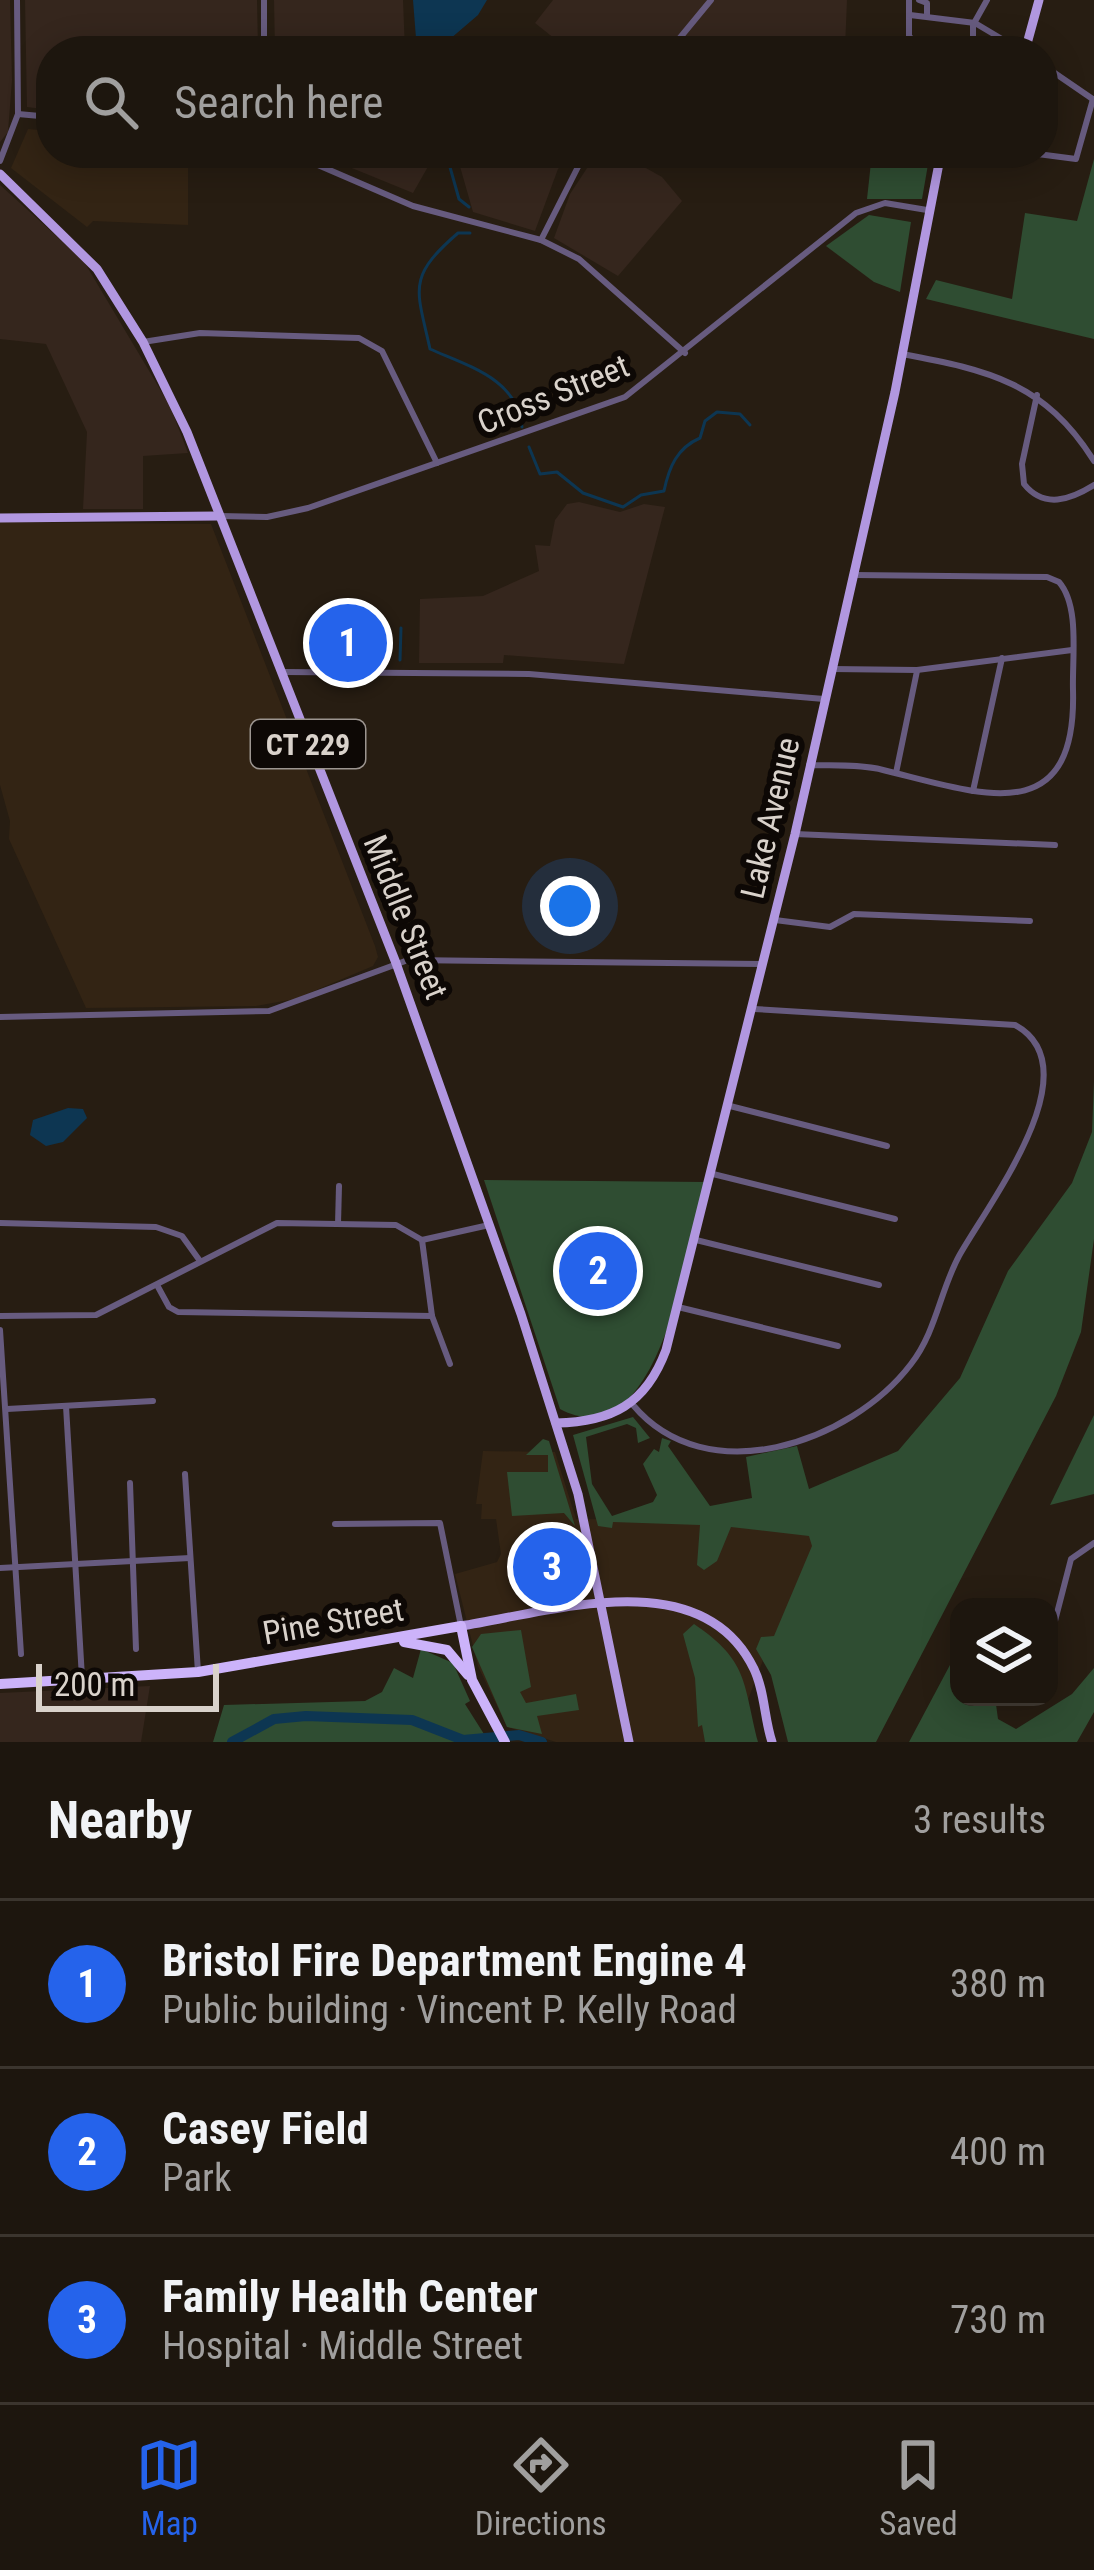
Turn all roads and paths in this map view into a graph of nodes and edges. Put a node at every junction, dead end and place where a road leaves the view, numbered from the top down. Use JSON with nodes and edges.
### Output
{"nodes":[{"id":1,"x":16,"y":0,"type":"edge"},
{"id":2,"x":264,"y":0,"type":"edge"},
{"id":3,"x":711,"y":0,"type":"edge"},
{"id":4,"x":909,"y":0,"type":"edge"},
{"id":5,"x":919,"y":0,"type":"edge"},
{"id":6,"x":1039,"y":0,"type":"edge"},
{"id":7,"x":985,"y":2,"type":"edge"},
{"id":8,"x":910,"y":15,"type":"junction"},
{"id":9,"x":927,"y":16,"type":"junction"},
{"id":10,"x":975,"y":23,"type":"junction"},
{"id":11,"x":265,"y":36,"type":"edge"},
{"id":12,"x":681,"y":36,"type":"edge"},
{"id":13,"x":913,"y":36,"type":"edge"},
{"id":14,"x":973,"y":36,"type":"edge"},
{"id":15,"x":997,"y":36,"type":"edge"},
{"id":16,"x":1028,"y":36,"type":"edge"},
{"id":17,"x":1058,"y":75,"type":"edge"},
{"id":18,"x":1093,"y":99,"type":"edge"},
{"id":19,"x":18,"y":114,"type":"junction"},
{"id":20,"x":36,"y":116,"type":"edge"},
{"id":21,"x":1058,"y":157,"type":"edge"},
{"id":22,"x":0,"y":161,"type":"edge"},
{"id":23,"x":325,"y":168,"type":"edge"},
{"id":24,"x":578,"y":168,"type":"edge"},
{"id":25,"x":937,"y":168,"type":"edge"},
{"id":26,"x":0,"y":174,"type":"edge"},
{"id":27,"x":927,"y":210,"type":"junction"},
{"id":28,"x":542,"y":240,"type":"junction"},
{"id":29,"x":143,"y":342,"type":"junction"},
{"id":30,"x":685,"y":353,"type":"junction"},
{"id":31,"x":902,"y":354,"type":"junction"},
{"id":32,"x":1037,"y":395,"type":"junction"},
{"id":33,"x":1094,"y":461,"type":"edge"},
{"id":34,"x":437,"y":464,"type":"junction"},
{"id":35,"x":1094,"y":484,"type":"edge"},
{"id":36,"x":217,"y":516,"type":"junction"},
{"id":37,"x":0,"y":518,"type":"edge"},
{"id":38,"x":854,"y":575,"type":"junction"},
{"id":39,"x":1072,"y":650,"type":"junction"},
{"id":40,"x":1002,"y":658,"type":"junction"},
{"id":41,"x":832,"y":669,"type":"junction"},
{"id":42,"x":917,"y":670,"type":"junction"},
{"id":43,"x":280,"y":672,"type":"junction"},
{"id":44,"x":824,"y":699,"type":"junction"},
{"id":45,"x":809,"y":765,"type":"junction"},
{"id":46,"x":896,"y":773,"type":"junction"},
{"id":47,"x":973,"y":791,"type":"junction"},
{"id":48,"x":795,"y":834,"type":"junction"},
{"id":49,"x":1055,"y":845,"type":"dead end"},
{"id":50,"x":775,"y":920,"type":"junction"},
{"id":51,"x":1030,"y":921,"type":"dead end"},
{"id":52,"x":397,"y":963,"type":"junction"},
{"id":53,"x":765,"y":964,"type":"junction"},
{"id":54,"x":754,"y":1009,"type":"junction"},
{"id":55,"x":0,"y":1017,"type":"edge"},
{"id":56,"x":1053,"y":1094,"type":"dead end"},
{"id":57,"x":730,"y":1106,"type":"junction"},
{"id":58,"x":1044,"y":1130,"type":"dead end"},
{"id":59,"x":887,"y":1146,"type":"dead end"},
{"id":60,"x":713,"y":1174,"type":"junction"},
{"id":61,"x":339,"y":1186,"type":"dead end"},
{"id":62,"x":895,"y":1219,"type":"dead end"},
{"id":63,"x":0,"y":1223,"type":"edge"},
{"id":64,"x":338,"y":1224,"type":"junction"},
{"id":65,"x":490,"y":1225,"type":"junction"},
{"id":66,"x":422,"y":1240,"type":"junction"},
{"id":67,"x":696,"y":1240,"type":"junction"},
{"id":68,"x":200,"y":1261,"type":"junction"},
{"id":69,"x":157,"y":1285,"type":"junction"},
{"id":70,"x":879,"y":1286,"type":"dead end"},
{"id":71,"x":678,"y":1307,"type":"junction"},
{"id":72,"x":0,"y":1316,"type":"edge"},
{"id":73,"x":432,"y":1316,"type":"junction"},
{"id":74,"x":0,"y":1330,"type":"edge"},
{"id":75,"x":838,"y":1346,"type":"dead end"},
{"id":76,"x":450,"y":1364,"type":"dead end"},
{"id":77,"x":3,"y":1396,"type":"edge"},
{"id":78,"x":153,"y":1401,"type":"dead end"},
{"id":79,"x":633,"y":1405,"type":"junction"},
{"id":80,"x":66,"y":1406,"type":"junction"},
{"id":81,"x":7,"y":1409,"type":"junction"},
{"id":82,"x":556,"y":1423,"type":"junction"},
{"id":83,"x":0,"y":1466,"type":"edge"},
{"id":84,"x":10,"y":1466,"type":"junction"},
{"id":85,"x":185,"y":1474,"type":"dead end"},
{"id":86,"x":130,"y":1483,"type":"dead end"},
{"id":87,"x":335,"y":1524,"type":"dead end"},
{"id":88,"x":1094,"y":1543,"type":"edge"},
{"id":89,"x":190,"y":1558,"type":"junction"},
{"id":90,"x":133,"y":1562,"type":"junction"},
{"id":91,"x":75,"y":1564,"type":"junction"},
{"id":92,"x":0,"y":1568,"type":"edge"},
{"id":93,"x":17,"y":1568,"type":"junction"},
{"id":94,"x":602,"y":1604,"type":"junction"},
{"id":95,"x":1058,"y":1609,"type":"edge"},
{"id":96,"x":461,"y":1626,"type":"junction"},
{"id":97,"x":382,"y":1641,"type":"junction"},
{"id":98,"x":136,"y":1649,"type":"dead end"},
{"id":99,"x":21,"y":1654,"type":"dead end"},
{"id":100,"x":198,"y":1672,"type":"junction"},
{"id":101,"x":82,"y":1678,"type":"junction"},
{"id":102,"x":472,"y":1681,"type":"junction"},
{"id":103,"x":0,"y":1684,"type":"edge"},
{"id":104,"x":506,"y":1742,"type":"edge"},
{"id":105,"x":628,"y":1742,"type":"edge"},
{"id":106,"x":772,"y":1742,"type":"edge"}],
"edges":[{"from":1,"to":19,"type":"street"},
{"from":2,"to":11,"type":"street"},
{"from":3,"to":12,"type":"street"},
{"from":4,"to":8,"type":"street"},
{"from":5,"to":9,"type":"street"},
{"from":6,"to":16,"type":"main road"},
{"from":7,"to":10,"type":"street"},
{"from":8,"to":9,"type":"street"},
{"from":8,"to":13,"type":"street"},
{"from":9,"to":10,"type":"street"},
{"from":10,"to":14,"type":"street"},
{"from":10,"to":15,"type":"street"},
{"from":17,"to":18,"type":"street"},
{"from":18,"to":21,"type":"street"},
{"from":19,"to":20,"type":"street"},
{"from":19,"to":22,"type":"street"},
{"from":23,"to":28,"type":"street"},
{"from":24,"to":28,"type":"street"},
{"from":25,"to":27,"type":"main road","name":"Lake Avenue"},
{"from":26,"to":29,"type":"main road","name":"Middle Street","number":"CT 229"},
{"from":27,"to":30,"type":"street","name":"Cross Street"},
{"from":27,"to":31,"type":"main road","name":"Lake Avenue"},
{"from":28,"to":30,"type":"street"},
{"from":29,"to":34,"type":"street"},
{"from":29,"to":36,"type":"main road","name":"Middle Street","number":"CT 229"},
{"from":30,"to":34,"type":"street","name":"Cross Street"},
{"from":31,"to":32,"type":"street"},
{"from":31,"to":38,"type":"main road","name":"Lake Avenue"},
{"from":32,"to":33,"type":"street"},
{"from":32,"to":35,"type":"street"},
{"from":34,"to":36,"type":"street","name":"Cross Street"},
{"from":36,"to":37,"type":"main road"},
{"from":36,"to":43,"type":"main road","name":"Middle Street","number":"CT 229"},
{"from":38,"to":39,"type":"street"},
{"from":38,"to":41,"type":"main road","name":"Lake Avenue"},
{"from":39,"to":40,"type":"street"},
{"from":39,"to":47,"type":"street"},
{"from":40,"to":42,"type":"street"},
{"from":40,"to":47,"type":"street"},
{"from":41,"to":42,"type":"street"},
{"from":41,"to":44,"type":"main road","name":"Lake Avenue"},
{"from":42,"to":46,"type":"street"},
{"from":43,"to":44,"type":"street"},
{"from":43,"to":52,"type":"main road","name":"Middle Street","number":"CT 229"},
{"from":44,"to":45,"type":"main road","name":"Lake Avenue"},
{"from":45,"to":46,"type":"street"},
{"from":45,"to":48,"type":"main road","name":"Lake Avenue"},
{"from":46,"to":47,"type":"street"},
{"from":48,"to":49,"type":"street"},
{"from":48,"to":50,"type":"main road","name":"Lake Avenue"},
{"from":50,"to":51,"type":"street"},
{"from":50,"to":53,"type":"main road","name":"Lake Avenue"},
{"from":52,"to":53,"type":"street"},
{"from":52,"to":55,"type":"street"},
{"from":52,"to":65,"type":"main road","name":"Middle Street","number":"CT 229"},
{"from":53,"to":54,"type":"main road","name":"Lake Avenue"},
{"from":54,"to":56,"type":"street"},
{"from":54,"to":57,"type":"main road","name":"Lake Avenue"},
{"from":57,"to":59,"type":"street"},
{"from":57,"to":60,"type":"main road","name":"Lake Avenue"},
{"from":58,"to":79,"type":"street"},
{"from":60,"to":62,"type":"street"},
{"from":60,"to":67,"type":"main road","name":"Lake Avenue"},
{"from":61,"to":64,"type":"street"},
{"from":63,"to":68,"type":"street"},
{"from":64,"to":66,"type":"street"},
{"from":64,"to":68,"type":"street"},
{"from":65,"to":66,"type":"street"},
{"from":65,"to":82,"type":"main road","name":"Middle Street","number":"CT 229"},
{"from":66,"to":73,"type":"street"},
{"from":67,"to":70,"type":"street"},
{"from":67,"to":71,"type":"main road","name":"Lake Avenue"},
{"from":68,"to":69,"type":"street"},
{"from":69,"to":72,"type":"street"},
{"from":69,"to":73,"type":"street"},
{"from":71,"to":75,"type":"street"},
{"from":71,"to":79,"type":"main road","name":"Lake Avenue"},
{"from":73,"to":76,"type":"street"},
{"from":74,"to":77,"type":"street"},
{"from":77,"to":81,"type":"street"},
{"from":78,"to":80,"type":"street"},
{"from":79,"to":82,"type":"main road"},
{"from":80,"to":81,"type":"street"},
{"from":80,"to":91,"type":"street"},
{"from":81,"to":84,"type":"street"},
{"from":82,"to":94,"type":"main road","name":"Middle Street","number":"CT 229"},
{"from":83,"to":84,"type":"street"},
{"from":84,"to":93,"type":"street"},
{"from":85,"to":89,"type":"street"},
{"from":86,"to":90,"type":"street"},
{"from":87,"to":96,"type":"street"},
{"from":88,"to":95,"type":"street"},
{"from":89,"to":90,"type":"street"},
{"from":89,"to":100,"type":"street"},
{"from":90,"to":91,"type":"street"},
{"from":90,"to":98,"type":"street"},
{"from":91,"to":93,"type":"street"},
{"from":91,"to":101,"type":"street"},
{"from":92,"to":93,"type":"street"},
{"from":93,"to":99,"type":"street"},
{"from":94,"to":96,"type":"main road","name":"Pine Street"},
{"from":94,"to":105,"type":"main road","name":"Middle Street","number":"CT 229"},
{"from":94,"to":106,"type":"main road","name":"Pine Street"},
{"from":96,"to":97,"type":"highway","name":"Pine Street"},
{"from":96,"to":102,"type":"highway"},
{"from":97,"to":100,"type":"highway","name":"Pine Street"},
{"from":97,"to":102,"type":"highway"},
{"from":100,"to":101,"type":"highway","name":"Pine Street"},
{"from":101,"to":103,"type":"highway","name":"Pine Street"},
{"from":102,"to":104,"type":"highway"}]}
